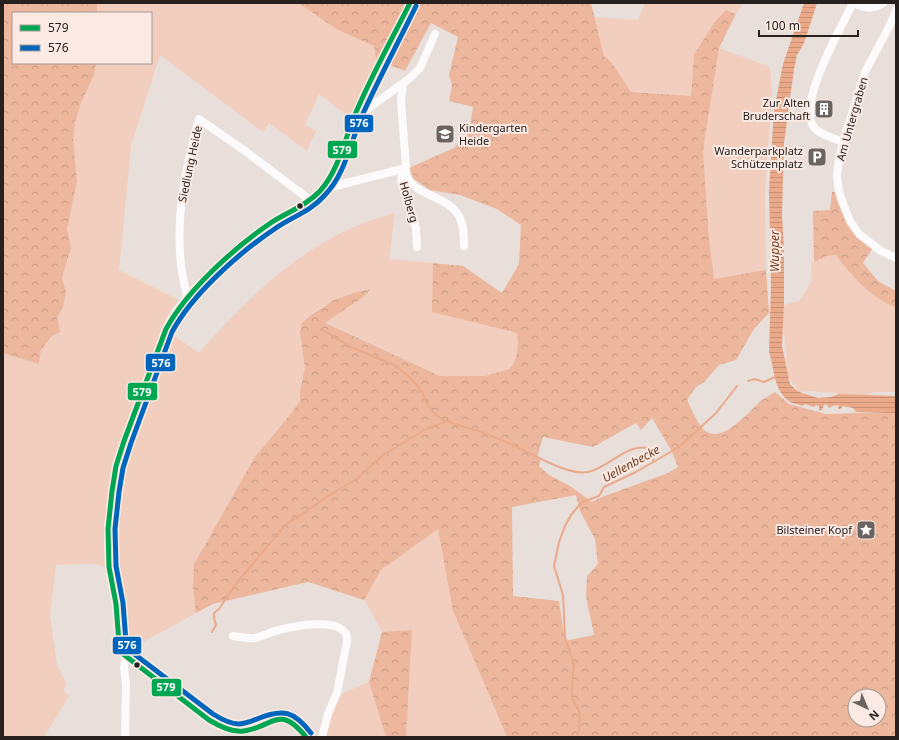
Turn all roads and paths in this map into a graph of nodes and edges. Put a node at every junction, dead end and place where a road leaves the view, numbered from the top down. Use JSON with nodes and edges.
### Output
{"nodes":[{"id":1,"x":410,"y":3,"type":"edge"},
{"id":2,"x":854,"y":3,"type":"edge"},
{"id":3,"x":883,"y":3,"type":"edge"},
{"id":4,"x":896,"y":10,"type":"edge"},
{"id":5,"x":434,"y":34,"type":"dead end"},
{"id":6,"x":403,"y":84,"type":"junction"},
{"id":7,"x":353,"y":120,"type":"junction"},
{"id":8,"x":844,"y":142,"type":"junction"},
{"id":9,"x":406,"y":168,"type":"junction"},
{"id":10,"x":324,"y":186,"type":"junction"},
{"id":11,"x":310,"y":200,"type":"junction"},
{"id":12,"x":464,"y":246,"type":"dead end"},
{"id":13,"x":416,"y":247,"type":"dead end"},
{"id":14,"x":896,"y":258,"type":"edge"},
{"id":15,"x":187,"y":296,"type":"junction"},
{"id":16,"x":233,"y":636,"type":"dead end"},
{"id":17,"x":126,"y":656,"type":"junction"},
{"id":18,"x":125,"y":737,"type":"edge"},
{"id":19,"x":306,"y":737,"type":"edge"},
{"id":20,"x":322,"y":737,"type":"edge"}],
"edges":[{"from":1,"to":7,"type":"street"},
{"from":2,"to":3,"type":"street"},
{"from":2,"to":8,"type":"street"},
{"from":4,"to":8,"type":"street","name":"Am Untergraben"},
{"from":5,"to":6,"type":"street"},
{"from":6,"to":7,"type":"street"},
{"from":6,"to":9,"type":"street"},
{"from":7,"to":10,"type":"street"},
{"from":8,"to":14,"type":"street","name":"Am Untergraben"},
{"from":9,"to":10,"type":"street"},
{"from":9,"to":12,"type":"street","name":"Holberg"},
{"from":9,"to":13,"type":"street","name":"Holberg"},
{"from":10,"to":11,"type":"street"},
{"from":11,"to":15,"type":"street"},
{"from":11,"to":15,"type":"street","name":"Siedlung Heide"},
{"from":15,"to":17,"type":"street"},
{"from":16,"to":20,"type":"street"},
{"from":17,"to":18,"type":"street"},
{"from":17,"to":19,"type":"street"}]}
